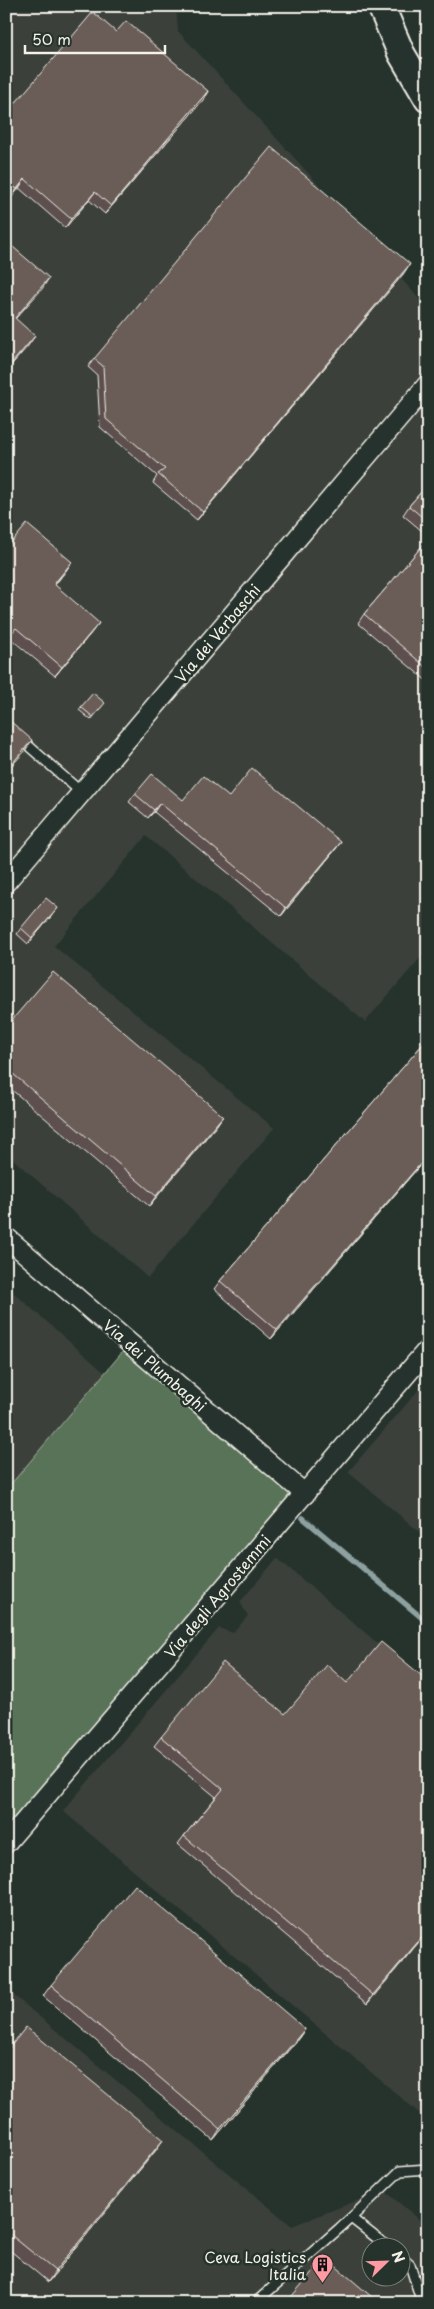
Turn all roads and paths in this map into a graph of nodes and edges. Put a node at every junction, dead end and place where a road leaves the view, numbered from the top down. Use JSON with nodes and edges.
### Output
{"nodes":[{"id":1,"x":381,"y":6,"type":"edge"},
{"id":2,"x":428,"y":98,"type":"edge"},
{"id":3,"x":428,"y":384,"type":"edge"},
{"id":4,"x":6,"y":726,"type":"edge"},
{"id":5,"x":82,"y":792,"type":"junction"},
{"id":6,"x":6,"y":882,"type":"edge"},
{"id":7,"x":6,"y":1237,"type":"edge"},
{"id":8,"x":428,"y":1350,"type":"edge"},
{"id":9,"x":305,"y":1494,"type":"junction"},
{"id":10,"x":6,"y":1843,"type":"edge"},
{"id":11,"x":428,"y":2169,"type":"edge"},
{"id":12,"x":351,"y":2218,"type":"junction"},
{"id":13,"x":374,"y":2236,"type":"edge"},
{"id":14,"x":412,"y":2272,"type":"edge"},
{"id":15,"x":255,"y":2303,"type":"edge"},
{"id":16,"x":422,"y":2303,"type":"edge"}],
"edges":[{"from":1,"to":2,"type":"main road"},
{"from":3,"to":5,"type":"street","name":"Via dei Verbaschi"},
{"from":4,"to":5,"type":"lane"},
{"from":5,"to":6,"type":"street","name":"Via dei Verbaschi"},
{"from":7,"to":9,"type":"street","name":"Via dei Plumbaghi"},
{"from":8,"to":9,"type":"street","name":"Via degli Agrostemmi"},
{"from":9,"to":10,"type":"street","name":"Via degli Agrostemmi"},
{"from":11,"to":12,"type":"lane"},
{"from":12,"to":13,"type":"lane"},
{"from":12,"to":15,"type":"lane"},
{"from":14,"to":16,"type":"lane"}]}
